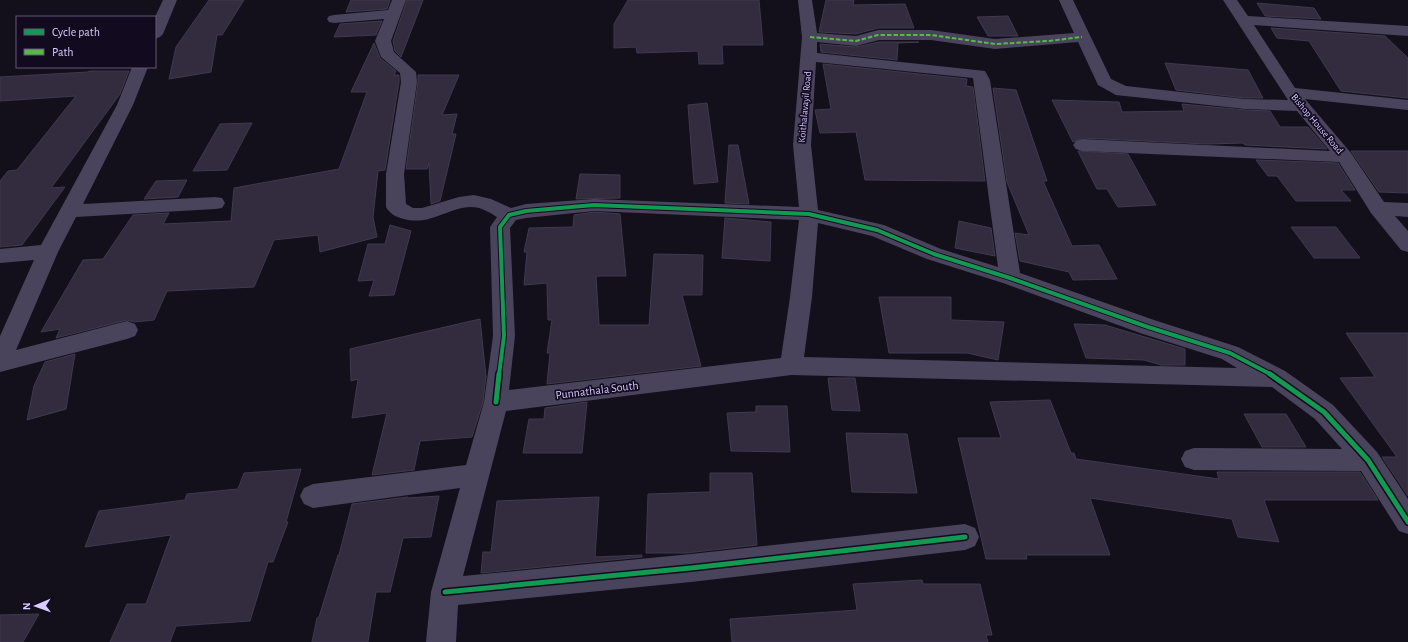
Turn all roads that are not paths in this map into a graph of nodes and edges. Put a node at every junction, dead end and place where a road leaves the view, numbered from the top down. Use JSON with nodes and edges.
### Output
{"nodes":[{"id":1,"x":170,"y":0,"type":"edge"},
{"id":2,"x":805,"y":0,"type":"edge"},
{"id":3,"x":1066,"y":0,"type":"edge"},
{"id":4,"x":1230,"y":0,"type":"edge"},
{"id":5,"x":396,"y":7,"type":"edge"},
{"id":6,"x":334,"y":19,"type":"dead end"},
{"id":7,"x":1244,"y":20,"type":"junction"},
{"id":8,"x":1408,"y":31,"type":"edge"},
{"id":9,"x":156,"y":32,"type":"edge"},
{"id":10,"x":810,"y":37,"type":"junction"},
{"id":11,"x":1082,"y":37,"type":"junction"},
{"id":12,"x":810,"y":57,"type":"junction"},
{"id":13,"x":140,"y":68,"type":"edge"},
{"id":14,"x":1290,"y":92,"type":"junction"},
{"id":15,"x":1408,"y":105,"type":"edge"},
{"id":16,"x":1301,"y":106,"type":"junction"},
{"id":17,"x":1082,"y":144,"type":"dead end"},
{"id":18,"x":1345,"y":157,"type":"junction"},
{"id":19,"x":215,"y":203,"type":"dead end"},
{"id":20,"x":1378,"y":208,"type":"junction"},
{"id":21,"x":1408,"y":210,"type":"edge"},
{"id":22,"x":69,"y":211,"type":"junction"},
{"id":23,"x":809,"y":214,"type":"junction"},
{"id":24,"x":509,"y":215,"type":"junction"},
{"id":25,"x":1408,"y":245,"type":"edge"},
{"id":26,"x":48,"y":252,"type":"junction"},
{"id":27,"x":0,"y":256,"type":"edge"},
{"id":28,"x":1010,"y":278,"type":"junction"},
{"id":29,"x":127,"y":330,"type":"dead end"},
{"id":30,"x":0,"y":362,"type":"edge"},
{"id":31,"x":791,"y":366,"type":"junction"},
{"id":32,"x":1276,"y":378,"type":"junction"},
{"id":33,"x":496,"y":402,"type":"junction"},
{"id":34,"x":1194,"y":459,"type":"dead end"},
{"id":35,"x":1368,"y":460,"type":"junction"},
{"id":36,"x":475,"y":474,"type":"junction"},
{"id":37,"x":313,"y":496,"type":"dead end"},
{"id":38,"x":1408,"y":522,"type":"edge"},
{"id":39,"x":965,"y":537,"type":"dead end"},
{"id":40,"x":444,"y":592,"type":"junction"},
{"id":41,"x":441,"y":642,"type":"edge"}],
"edges":[{"from":1,"to":9,"type":"street"},
{"from":2,"to":10,"type":"street","name":"Koithalavayil Road"},
{"from":3,"to":11,"type":"street"},
{"from":4,"to":7,"type":"street","name":"Bishop House Road"},
{"from":5,"to":6,"type":"street"},
{"from":5,"to":24,"type":"street"},
{"from":7,"to":8,"type":"street"},
{"from":7,"to":14,"type":"street","name":"Bishop House Road"},
{"from":10,"to":11,"type":"street"},
{"from":10,"to":12,"type":"street","name":"Koithalavayil Road"},
{"from":11,"to":16,"type":"street"},
{"from":12,"to":23,"type":"street","name":"Koithalavayil Road"},
{"from":12,"to":28,"type":"street"},
{"from":13,"to":22,"type":"street"},
{"from":14,"to":15,"type":"street"},
{"from":14,"to":16,"type":"street","name":"Bishop House Road"},
{"from":16,"to":18,"type":"street","name":"Bishop House Road"},
{"from":17,"to":18,"type":"street"},
{"from":18,"to":20,"type":"street","name":"Bishop House Road"},
{"from":19,"to":22,"type":"street"},
{"from":20,"to":21,"type":"street"},
{"from":20,"to":25,"type":"street","name":"Bishop House Road"},
{"from":22,"to":26,"type":"street"},
{"from":23,"to":24,"type":"street"},
{"from":23,"to":28,"type":"street"},
{"from":23,"to":31,"type":"street"},
{"from":24,"to":33,"type":"street"},
{"from":26,"to":27,"type":"street"},
{"from":26,"to":30,"type":"street"},
{"from":28,"to":32,"type":"street"},
{"from":29,"to":30,"type":"street"},
{"from":31,"to":32,"type":"street","name":"Punnathala South"},
{"from":31,"to":33,"type":"street","name":"Punnathala South"},
{"from":32,"to":35,"type":"street"},
{"from":33,"to":36,"type":"street"},
{"from":34,"to":35,"type":"street"},
{"from":35,"to":38,"type":"street"},
{"from":36,"to":37,"type":"street"},
{"from":36,"to":40,"type":"street"},
{"from":39,"to":40,"type":"street"},
{"from":40,"to":41,"type":"street"}]}
